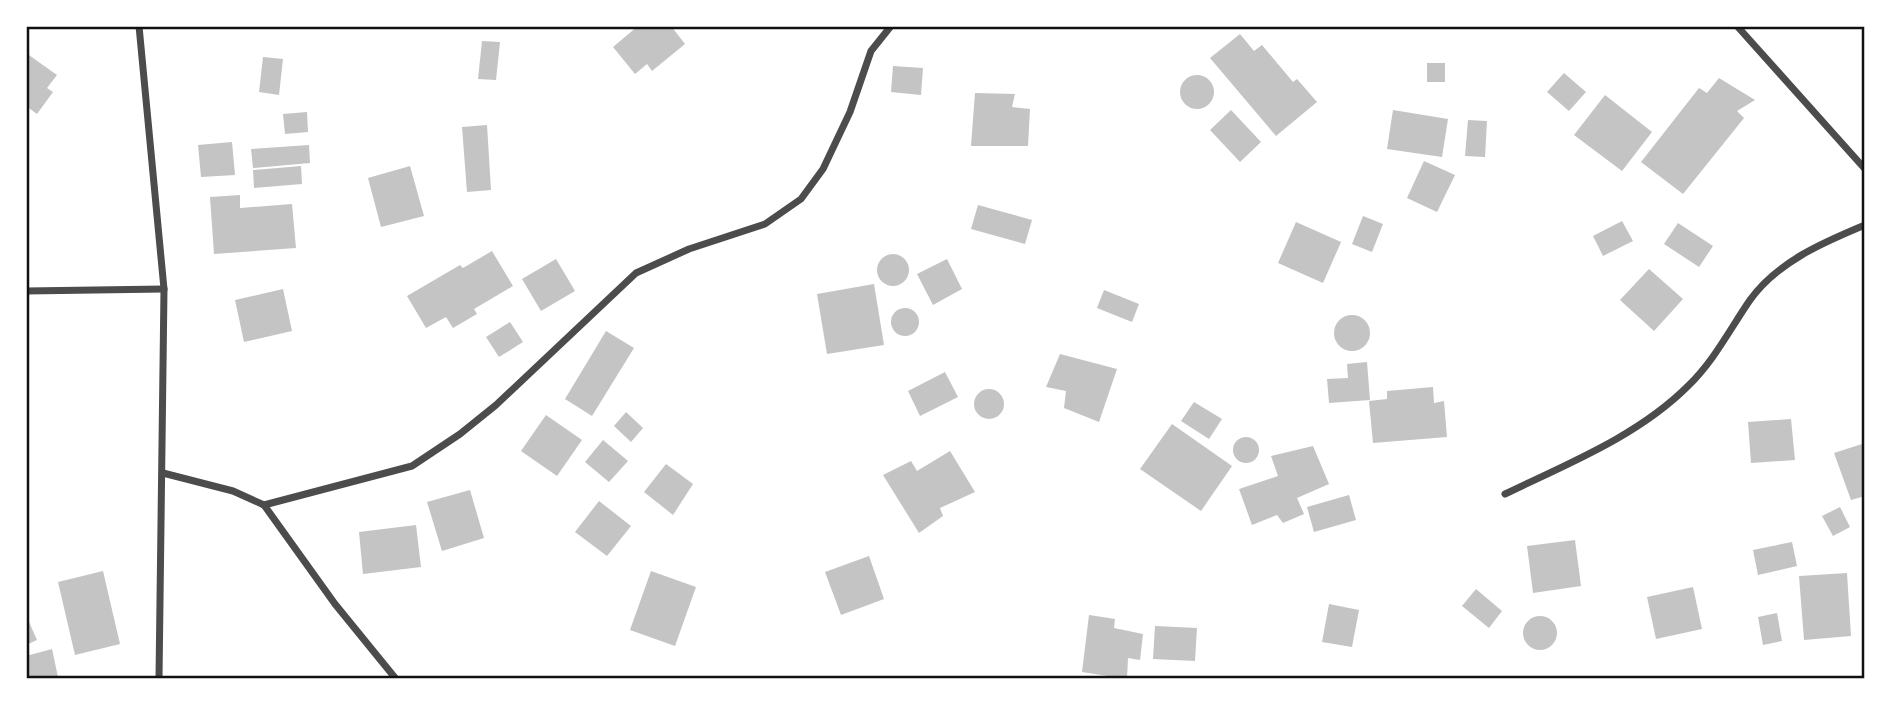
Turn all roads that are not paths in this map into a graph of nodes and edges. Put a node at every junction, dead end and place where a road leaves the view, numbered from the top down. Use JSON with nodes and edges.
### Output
{"nodes":[{"id":1,"x":139,"y":26,"type":"edge"},
{"id":2,"x":891,"y":26,"type":"edge"},
{"id":3,"x":1737,"y":26,"type":"edge"},
{"id":4,"x":1865,"y":169,"type":"edge"},
{"id":5,"x":1865,"y":225,"type":"edge"},
{"id":6,"x":164,"y":289,"type":"junction"},
{"id":7,"x":26,"y":291,"type":"edge"},
{"id":8,"x":163,"y":473,"type":"junction"},
{"id":9,"x":1505,"y":494,"type":"dead end"},
{"id":10,"x":264,"y":505,"type":"junction"},
{"id":11,"x":159,"y":679,"type":"edge"},
{"id":12,"x":396,"y":679,"type":"edge"}],
"edges":[{"from":1,"to":6,"type":"street"},
{"from":2,"to":10,"type":"street"},
{"from":3,"to":4,"type":"street"},
{"from":5,"to":9,"type":"street"},
{"from":6,"to":7,"type":"street"},
{"from":6,"to":8,"type":"street"},
{"from":8,"to":10,"type":"street"},
{"from":8,"to":11,"type":"street"},
{"from":10,"to":12,"type":"street"}]}
